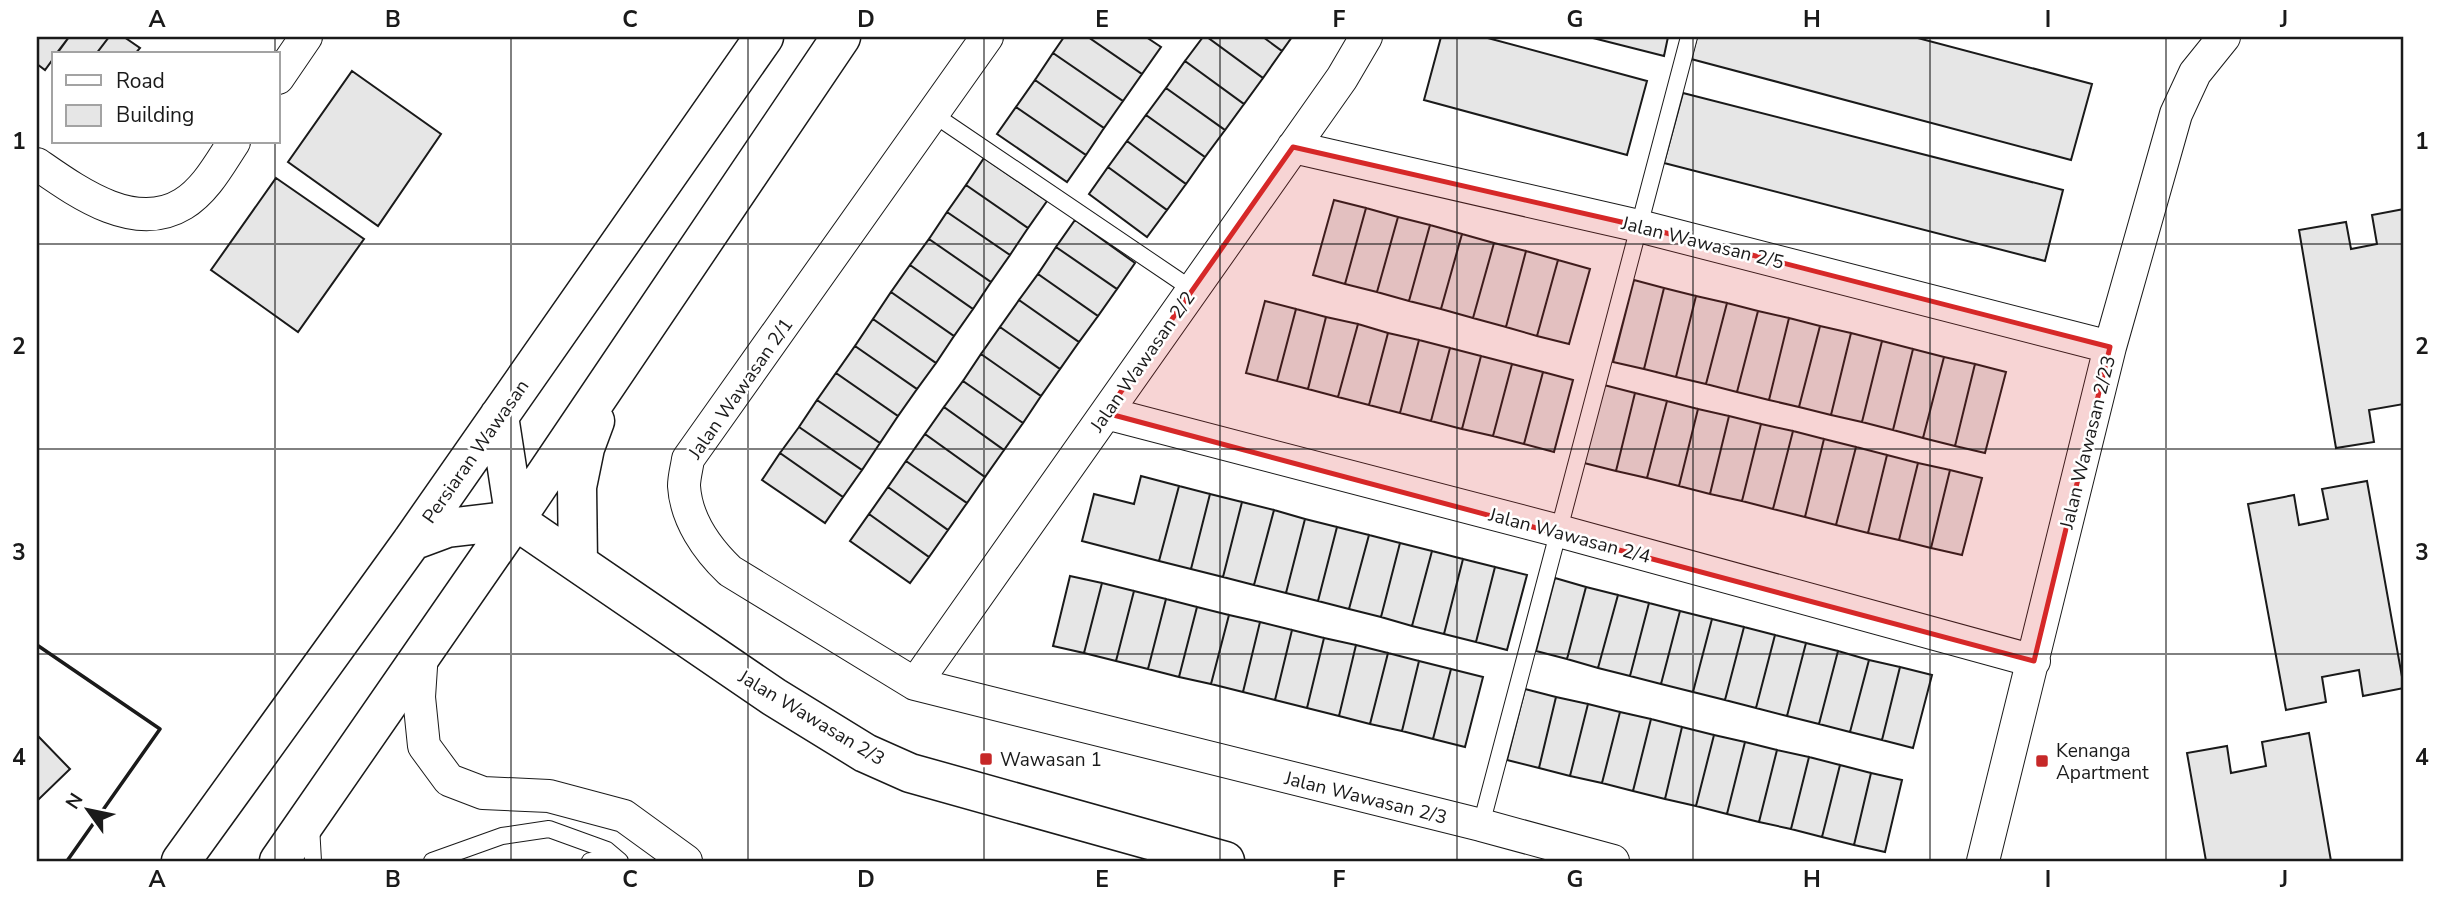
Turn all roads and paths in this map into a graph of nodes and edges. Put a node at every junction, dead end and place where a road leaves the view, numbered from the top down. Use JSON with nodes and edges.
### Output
{"nodes":[{"id":1,"x":306,"y":37,"type":"edge"},
{"id":2,"x":764,"y":37,"type":"edge"},
{"id":3,"x":987,"y":37,"type":"edge"},
{"id":4,"x":1366,"y":37,"type":"edge"},
{"id":5,"x":1689,"y":37,"type":"edge"},
{"id":6,"x":2224,"y":37,"type":"edge"},
{"id":7,"x":833,"y":44,"type":"edge"},
{"id":8,"x":280,"y":75,"type":"edge"},
{"id":9,"x":933,"y":114,"type":"junction"},
{"id":10,"x":233,"y":144,"type":"edge"},
{"id":11,"x":1293,"y":148,"type":"junction"},
{"id":12,"x":37,"y":164,"type":"edge"},
{"id":13,"x":1639,"y":226,"type":"junction"},
{"id":14,"x":1193,"y":290,"type":"junction"},
{"id":15,"x":2110,"y":346,"type":"junction"},
{"id":16,"x":613,"y":374,"type":"junction"},
{"id":17,"x":1106,"y":413,"type":"junction"},
{"id":18,"x":499,"y":416,"type":"junction"},
{"id":19,"x":515,"y":520,"type":"junction"},
{"id":20,"x":1559,"y":531,"type":"junction"},
{"id":21,"x":412,"y":541,"type":"junction"},
{"id":22,"x":578,"y":564,"type":"junction"},
{"id":23,"x":422,"y":652,"type":"junction"},
{"id":24,"x":2034,"y":662,"type":"junction"},
{"id":25,"x":915,"y":684,"type":"junction"},
{"id":26,"x":310,"y":816,"type":"junction"},
{"id":27,"x":1481,"y":825,"type":"junction"},
{"id":28,"x":181,"y":861,"type":"edge"},
{"id":29,"x":279,"y":861,"type":"edge"},
{"id":30,"x":313,"y":861,"type":"edge"},
{"id":31,"x":432,"y":861,"type":"edge"},
{"id":32,"x":590,"y":861,"type":"edge"},
{"id":33,"x":600,"y":861,"type":"edge"},
{"id":34,"x":620,"y":861,"type":"edge"},
{"id":35,"x":686,"y":861,"type":"edge"},
{"id":36,"x":1225,"y":861,"type":"edge"},
{"id":37,"x":1613,"y":861,"type":"edge"},
{"id":38,"x":1983,"y":861,"type":"edge"}],
"edges":[{"from":1,"to":8,"type":"street"},
{"from":2,"to":18,"type":"main road","name":"Persiaran Wawasan"},
{"from":3,"to":9,"type":"street","name":"Jalan Wawasan 2/1"},
{"from":4,"to":11,"type":"street","name":"Jalan Wawasan 2/2"},
{"from":5,"to":13,"type":"lane"},
{"from":6,"to":15,"type":"street","name":"Jalan Wawasan 2/23"},
{"from":7,"to":16,"type":"main road"},
{"from":9,"to":14,"type":"lane"},
{"from":9,"to":25,"type":"street","name":"Jalan Wawasan 2/1"},
{"from":10,"to":12,"type":"street"},
{"from":11,"to":13,"type":"street","name":"Jalan Wawasan 2/5"},
{"from":11,"to":14,"type":"street","name":"Jalan Wawasan 2/2"},
{"from":13,"to":15,"type":"street","name":"Jalan Wawasan 2/5"},
{"from":13,"to":20,"type":"lane"},
{"from":14,"to":17,"type":"street","name":"Jalan Wawasan 2/2"},
{"from":15,"to":24,"type":"street","name":"Jalan Wawasan 2/23"},
{"from":16,"to":19,"type":"main road"},
{"from":16,"to":22,"type":"main road"},
{"from":17,"to":20,"type":"street","name":"Jalan Wawasan 2/4"},
{"from":17,"to":25,"type":"street","name":"Jalan Wawasan 2/2"},
{"from":18,"to":19,"type":"main road"},
{"from":18,"to":21,"type":"main road","name":"Persiaran Wawasan"},
{"from":19,"to":21,"type":"main road"},
{"from":19,"to":22,"type":"main road","name":"Jalan Wawasan 2/3"},
{"from":19,"to":23,"type":"main road"},
{"from":20,"to":24,"type":"street","name":"Jalan Wawasan 2/4"},
{"from":20,"to":27,"type":"lane"},
{"from":21,"to":28,"type":"main road","name":"Persiaran Wawasan"},
{"from":22,"to":36,"type":"main road","name":"Jalan Wawasan 2/3"},
{"from":23,"to":26,"type":"main road"},
{"from":23,"to":35,"type":"street"},
{"from":24,"to":38,"type":"street","name":"Jalan Wawasan 2/23"},
{"from":25,"to":27,"type":"street","name":"Jalan Wawasan 2/3"},
{"from":26,"to":29,"type":"main road"},
{"from":26,"to":30,"type":"lane"},
{"from":27,"to":37,"type":"street","name":"Jalan Wawasan 2/3"},
{"from":31,"to":34,"type":"lane"},
{"from":32,"to":33,"type":"lane"}]}
